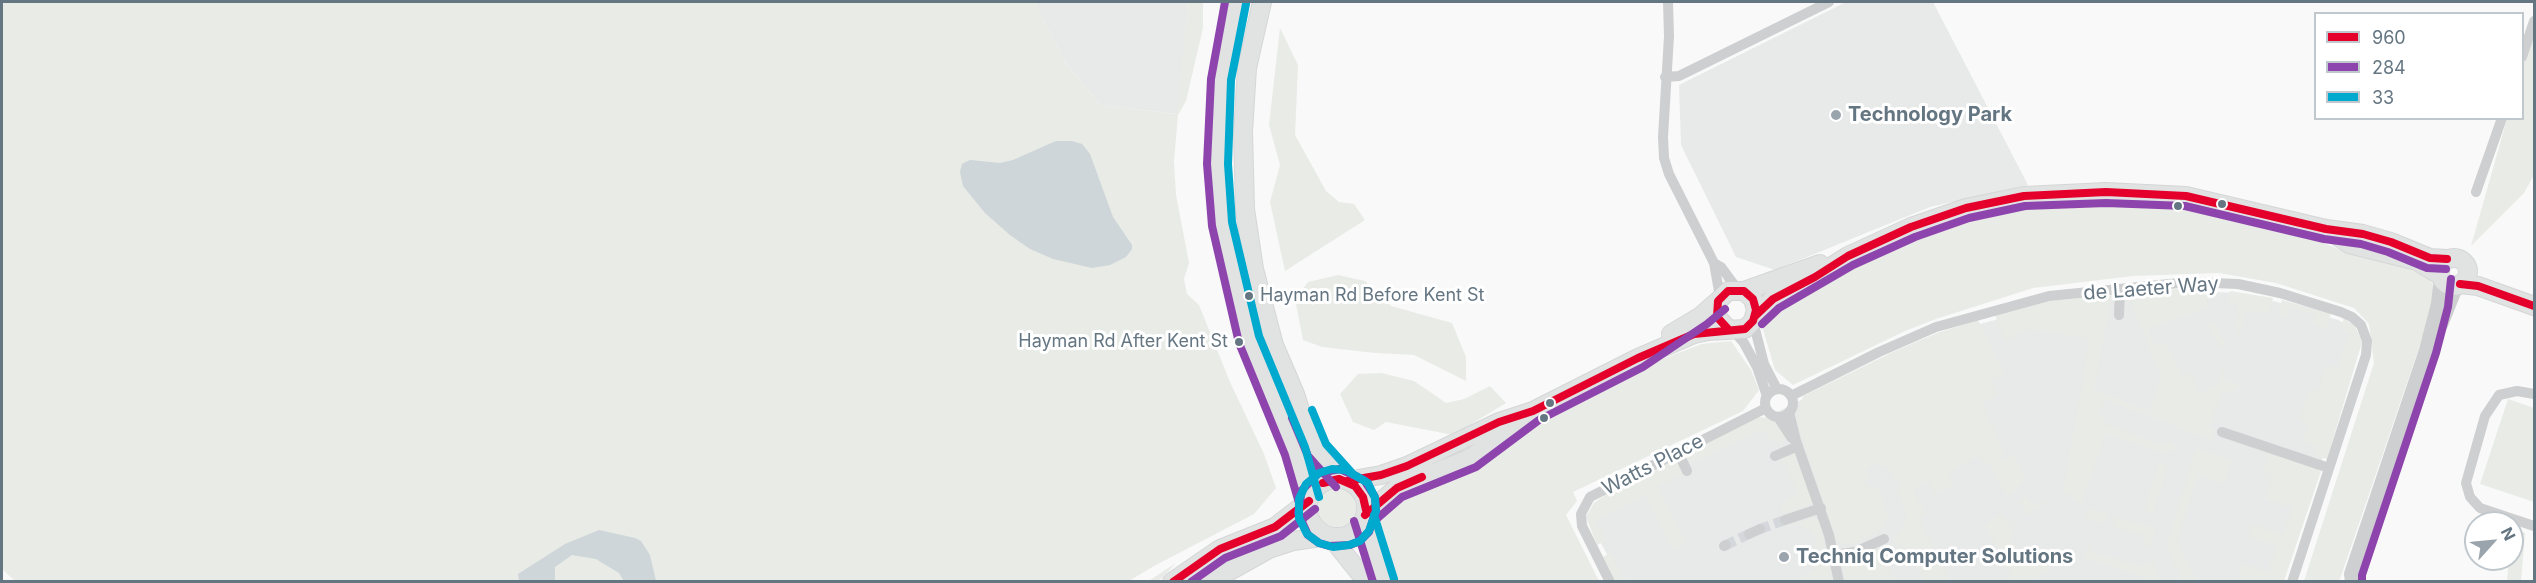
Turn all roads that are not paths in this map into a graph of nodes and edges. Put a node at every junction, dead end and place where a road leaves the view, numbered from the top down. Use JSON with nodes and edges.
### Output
{"nodes":[{"id":1,"x":1236,"y":2,"type":"edge"},
{"id":2,"x":1262,"y":2,"type":"edge"},
{"id":3,"x":1668,"y":2,"type":"edge"},
{"id":4,"x":1828,"y":2,"type":"edge"},
{"id":5,"x":2535,"y":21,"type":"edge"},
{"id":6,"x":2524,"y":54,"type":"edge"},
{"id":7,"x":1665,"y":77,"type":"junction"},
{"id":8,"x":2501,"y":120,"type":"edge"},
{"id":9,"x":2476,"y":192,"type":"dead end"},
{"id":10,"x":1848,"y":256,"type":"junction"},
{"id":11,"x":1714,"y":263,"type":"junction"},
{"id":12,"x":2452,"y":274,"type":"junction"},
{"id":13,"x":2120,"y":289,"type":"junction"},
{"id":14,"x":1741,"y":291,"type":"junction"},
{"id":15,"x":2535,"y":294,"type":"edge"},
{"id":16,"x":1719,"y":299,"type":"junction"},
{"id":17,"x":2535,"y":306,"type":"edge"},
{"id":18,"x":2119,"y":315,"type":"dead end"},
{"id":19,"x":1754,"y":319,"type":"junction"},
{"id":20,"x":1731,"y":330,"type":"junction"},
{"id":21,"x":1638,"y":358,"type":"junction"},
{"id":22,"x":1777,"y":389,"type":"junction"},
{"id":23,"x":2535,"y":394,"type":"edge"},
{"id":24,"x":1767,"y":396,"type":"junction"},
{"id":25,"x":1791,"y":396,"type":"junction"},
{"id":26,"x":1766,"y":408,"type":"junction"},
{"id":27,"x":1533,"y":411,"type":"junction"},
{"id":28,"x":1789,"y":412,"type":"junction"},
{"id":29,"x":1778,"y":417,"type":"junction"},
{"id":30,"x":2222,"y":432,"type":"dead end"},
{"id":31,"x":1797,"y":443,"type":"junction"},
{"id":32,"x":1678,"y":452,"type":"junction"},
{"id":33,"x":1774,"y":456,"type":"dead end"},
{"id":34,"x":2329,"y":468,"type":"junction"},
{"id":35,"x":1688,"y":471,"type":"dead end"},
{"id":36,"x":1346,"y":480,"type":"junction"},
{"id":37,"x":1309,"y":501,"type":"junction"},
{"id":38,"x":1821,"y":508,"type":"junction"},
{"id":39,"x":1365,"y":516,"type":"junction"},
{"id":40,"x":1785,"y":520,"type":"tunnel mouth"},
{"id":41,"x":2535,"y":526,"type":"edge"},
{"id":42,"x":1760,"y":529,"type":"tunnel mouth"},
{"id":43,"x":1749,"y":534,"type":"tunnel mouth"},
{"id":44,"x":1329,"y":536,"type":"junction"},
{"id":45,"x":1884,"y":538,"type":"dead end"},
{"id":46,"x":1833,"y":555,"type":"junction"},
{"id":47,"x":1172,"y":582,"type":"edge"},
{"id":48,"x":1210,"y":582,"type":"edge"},
{"id":49,"x":1367,"y":582,"type":"edge"},
{"id":50,"x":1384,"y":582,"type":"edge"},
{"id":51,"x":1610,"y":582,"type":"edge"},
{"id":52,"x":1839,"y":582,"type":"edge"},
{"id":53,"x":2292,"y":582,"type":"edge"},
{"id":54,"x":2353,"y":582,"type":"edge"}],
"edges":[{"from":1,"to":37,"type":"main road"},
{"from":2,"to":36,"type":"main road"},
{"from":3,"to":7,"type":"street"},
{"from":4,"to":7,"type":"street"},
{"from":5,"to":6,"type":"street"},
{"from":7,"to":11,"type":"street"},
{"from":8,"to":9,"type":"street"},
{"from":10,"to":12,"type":"main road"},
{"from":10,"to":14,"type":"main road"},
{"from":10,"to":19,"type":"main road"},
{"from":11,"to":14,"type":"street"},
{"from":11,"to":16,"type":"street"},
{"from":12,"to":15,"type":"main road"},
{"from":12,"to":17,"type":"main road"},
{"from":12,"to":54,"type":"street"},
{"from":13,"to":18,"type":"street"},
{"from":13,"to":25,"type":"street","name":"de Laeter Way"},
{"from":13,"to":34,"type":"street","name":"de Laeter Way"},
{"from":14,"to":16,"type":"main road"},
{"from":14,"to":19,"type":"main road"},
{"from":16,"to":20,"type":"main road"},
{"from":16,"to":21,"type":"main road"},
{"from":19,"to":20,"type":"main road"},
{"from":19,"to":22,"type":"street"},
{"from":20,"to":21,"type":"main road"},
{"from":20,"to":24,"type":"street"},
{"from":21,"to":27,"type":"main road"},
{"from":22,"to":24,"type":"street"},
{"from":22,"to":25,"type":"street"},
{"from":23,"to":41,"type":"street"},
{"from":24,"to":26,"type":"street"},
{"from":25,"to":28,"type":"street"},
{"from":26,"to":29,"type":"street"},
{"from":26,"to":32,"type":"street","name":"Watts Place"},
{"from":27,"to":36,"type":"main road"},
{"from":27,"to":39,"type":"main road"},
{"from":28,"to":29,"type":"street"},
{"from":28,"to":31,"type":"street"},
{"from":29,"to":31,"type":"street"},
{"from":30,"to":34,"type":"street"},
{"from":31,"to":33,"type":"street"},
{"from":31,"to":38,"type":"street"},
{"from":32,"to":35,"type":"street"},
{"from":32,"to":51,"type":"street","name":"Watts Place"},
{"from":34,"to":53,"type":"street","name":"de Laeter Way"},
{"from":36,"to":37,"type":"main road"},
{"from":36,"to":39,"type":"main road"},
{"from":37,"to":44,"type":"main road"},
{"from":37,"to":47,"type":"main road"},
{"from":38,"to":40,"type":"street"},
{"from":38,"to":46,"type":"street"},
{"from":39,"to":44,"type":"main road"},
{"from":39,"to":50,"type":"main road"},
{"from":42,"to":43,"type":"street"},
{"from":44,"to":48,"type":"main road"},
{"from":44,"to":49,"type":"main road"},
{"from":45,"to":46,"type":"street"},
{"from":46,"to":52,"type":"street"}]}
